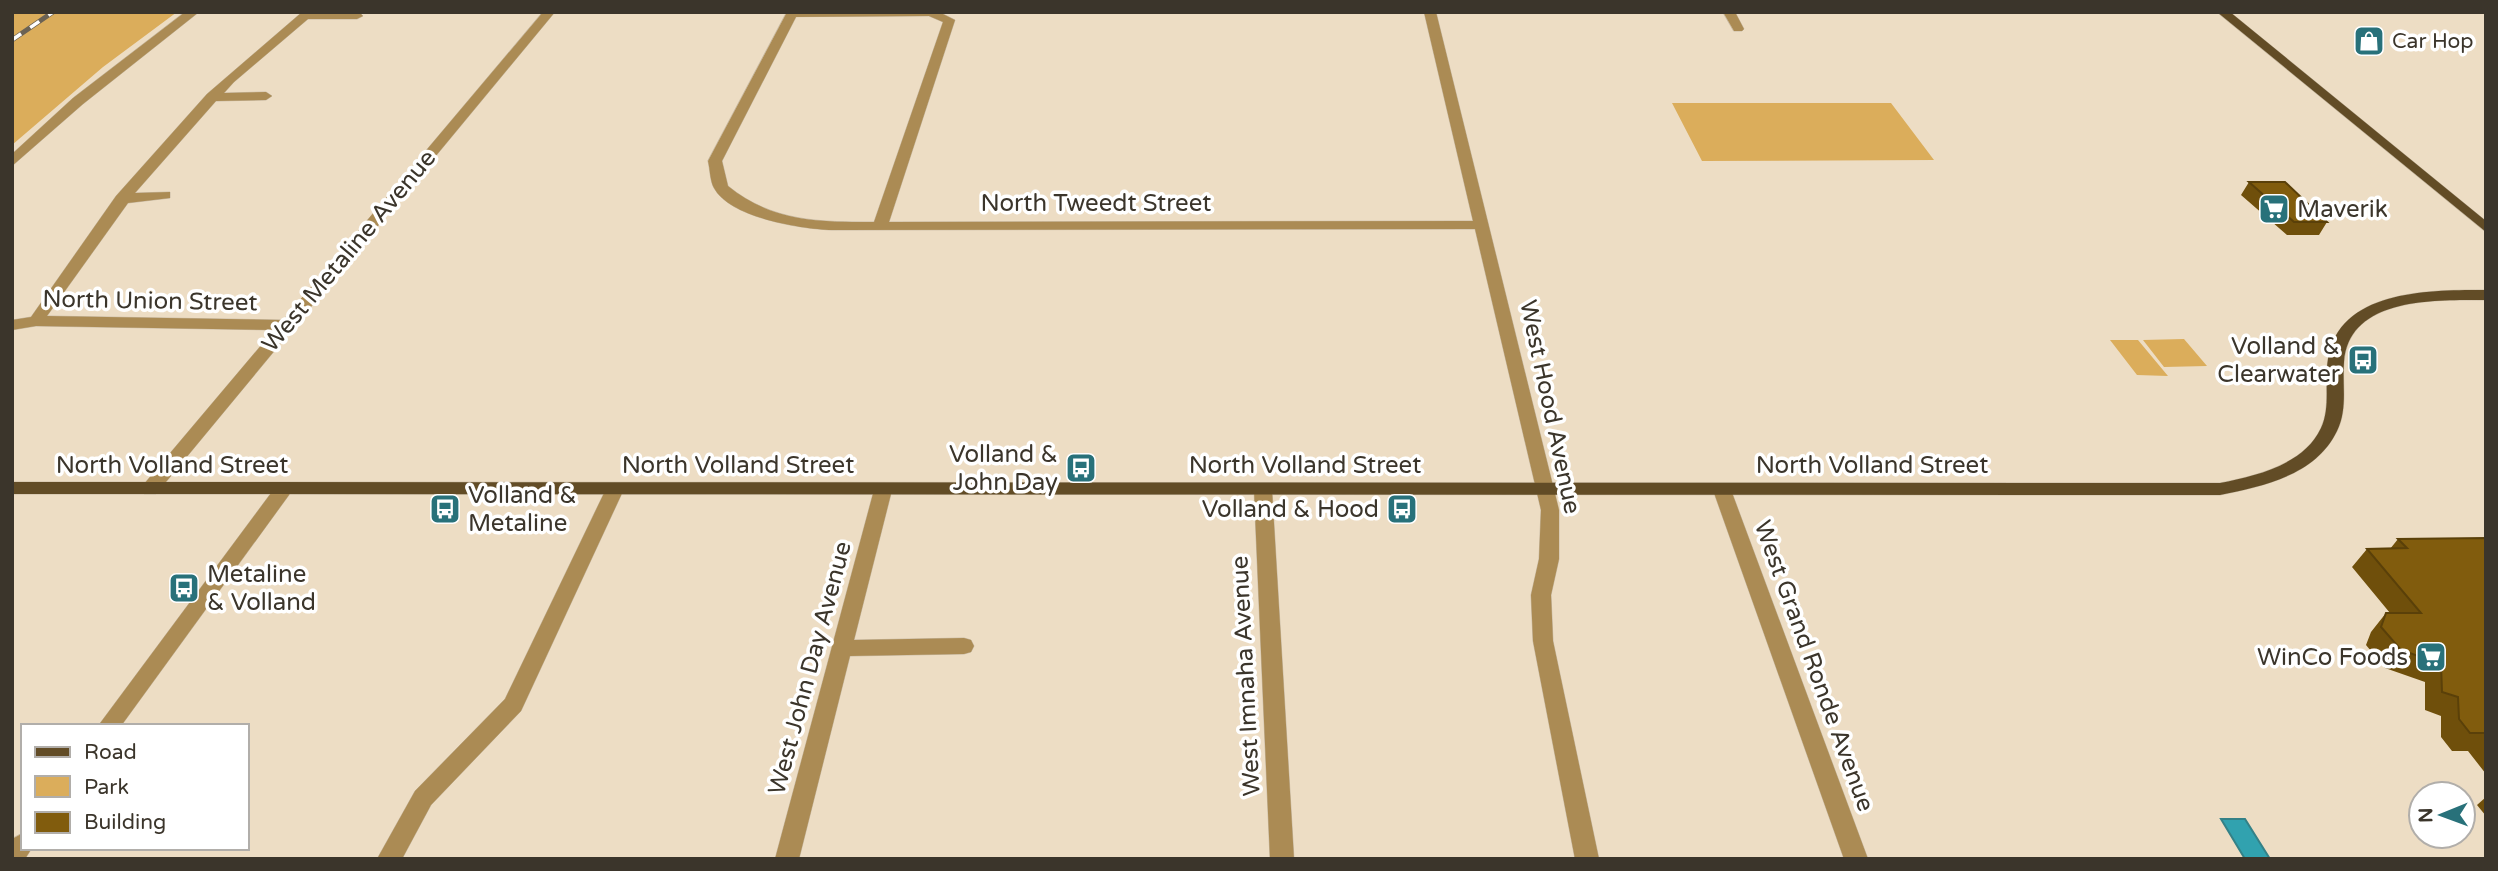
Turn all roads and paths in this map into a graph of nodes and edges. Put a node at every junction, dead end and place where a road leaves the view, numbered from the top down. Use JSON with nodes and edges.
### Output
{"nodes":[{"id":1,"x":193,"y":12,"type":"edge"},
{"id":2,"x":549,"y":12,"type":"edge"},
{"id":3,"x":1430,"y":12,"type":"edge"},
{"id":4,"x":1729,"y":12,"type":"edge"},
{"id":5,"x":2223,"y":12,"type":"edge"},
{"id":6,"x":792,"y":13,"type":"edge"},
{"id":7,"x":307,"y":14,"type":"edge"},
{"id":8,"x":357,"y":16,"type":"dead end"},
{"id":9,"x":1738,"y":29,"type":"dead end"},
{"id":10,"x":266,"y":96,"type":"dead end"},
{"id":11,"x":211,"y":97,"type":"junction"},
{"id":12,"x":12,"y":162,"type":"edge"},
{"id":13,"x":165,"y":195,"type":"dead end"},
{"id":14,"x":121,"y":199,"type":"junction"},
{"id":15,"x":1482,"y":225,"type":"junction"},
{"id":16,"x":880,"y":226,"type":"junction"},
{"id":17,"x":2486,"y":228,"type":"edge"},
{"id":18,"x":2486,"y":295,"type":"edge"},
{"id":19,"x":36,"y":321,"type":"junction"},
{"id":20,"x":12,"y":325,"type":"edge"},
{"id":21,"x":287,"y":325,"type":"junction"},
{"id":22,"x":12,"y":488,"type":"edge"},
{"id":23,"x":150,"y":489,"type":"junction"},
{"id":24,"x":615,"y":489,"type":"junction"},
{"id":25,"x":283,"y":490,"type":"junction"},
{"id":26,"x":883,"y":490,"type":"junction"},
{"id":27,"x":1263,"y":490,"type":"junction"},
{"id":28,"x":1546,"y":490,"type":"junction"},
{"id":29,"x":1722,"y":490,"type":"junction"},
{"id":30,"x":964,"y":646,"type":"dead end"},
{"id":31,"x":842,"y":648,"type":"junction"},
{"id":32,"x":110,"y":724,"type":"edge"},
{"id":33,"x":389,"y":859,"type":"edge"},
{"id":34,"x":787,"y":859,"type":"edge"},
{"id":35,"x":1282,"y":859,"type":"edge"},
{"id":36,"x":1587,"y":859,"type":"edge"},
{"id":37,"x":1856,"y":859,"type":"edge"}],
"edges":[{"from":1,"to":12,"type":"street"},
{"from":2,"to":21,"type":"street","name":"West Metaline Avenue"},
{"from":3,"to":15,"type":"street","name":"West Hood Avenue"},
{"from":4,"to":9,"type":"street"},
{"from":5,"to":17,"type":"main road"},
{"from":6,"to":16,"type":"street","name":"North Tweedt Street"},
{"from":6,"to":16,"type":"street"},
{"from":7,"to":8,"type":"street"},
{"from":7,"to":11,"type":"street"},
{"from":10,"to":11,"type":"street"},
{"from":11,"to":14,"type":"street"},
{"from":13,"to":14,"type":"street"},
{"from":14,"to":19,"type":"street"},
{"from":15,"to":16,"type":"street","name":"North Tweedt Street"},
{"from":15,"to":28,"type":"street","name":"West Hood Avenue"},
{"from":18,"to":29,"type":"main road","name":"North Volland Street"},
{"from":19,"to":20,"type":"street","name":"North Union Street"},
{"from":19,"to":21,"type":"street","name":"North Union Street"},
{"from":21,"to":23,"type":"street","name":"West Metaline Avenue"},
{"from":22,"to":23,"type":"main road","name":"North Volland Street"},
{"from":23,"to":25,"type":"main road","name":"North Volland Street"},
{"from":24,"to":25,"type":"main road","name":"North Volland Street"},
{"from":24,"to":26,"type":"main road","name":"North Volland Street"},
{"from":24,"to":33,"type":"street"},
{"from":25,"to":32,"type":"street"},
{"from":26,"to":27,"type":"main road","name":"North Volland Street"},
{"from":26,"to":31,"type":"street","name":"West John Day Avenue"},
{"from":27,"to":28,"type":"main road","name":"North Volland Street"},
{"from":27,"to":35,"type":"street","name":"West Imnaha Avenue"},
{"from":28,"to":29,"type":"main road","name":"North Volland Street"},
{"from":28,"to":36,"type":"street","name":"West Hood Avenue"},
{"from":29,"to":37,"type":"street","name":"West Grand Ronde Avenue"},
{"from":30,"to":31,"type":"street"},
{"from":31,"to":34,"type":"street","name":"West John Day Avenue"}]}
